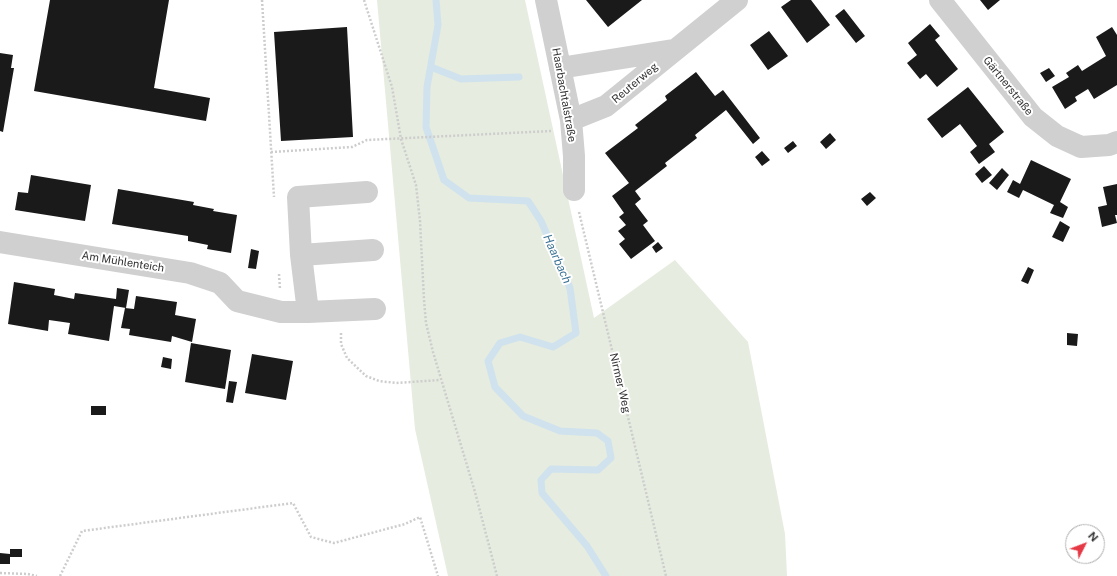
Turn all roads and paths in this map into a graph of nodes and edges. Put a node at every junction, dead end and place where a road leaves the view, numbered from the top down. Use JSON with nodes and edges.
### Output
{"nodes":[{"id":1,"x":262,"y":0,"type":"edge"},
{"id":2,"x":364,"y":0,"type":"edge"},
{"id":3,"x":546,"y":0,"type":"edge"},
{"id":4,"x":737,"y":0,"type":"edge"},
{"id":5,"x":940,"y":0,"type":"edge"},
{"id":6,"x":674,"y":50,"type":"junction"},
{"id":7,"x":560,"y":68,"type":"junction"},
{"id":8,"x":571,"y":125,"type":"junction"},
{"id":9,"x":401,"y":139,"type":"junction"},
{"id":10,"x":1117,"y":142,"type":"edge"},
{"id":11,"x":271,"y":152,"type":"junction"},
{"id":12,"x":574,"y":190,"type":"joint"},
{"id":13,"x":367,"y":192,"type":"dead end"},
{"id":14,"x":274,"y":200,"type":"dead end"},
{"id":15,"x":0,"y":242,"type":"edge"},
{"id":16,"x":372,"y":250,"type":"dead end"},
{"id":17,"x":302,"y":255,"type":"junction"},
{"id":18,"x":278,"y":272,"type":"dead end"},
{"id":19,"x":375,"y":309,"type":"dead end"},
{"id":20,"x":339,"y":311,"type":"junction"},
{"id":21,"x":281,"y":312,"type":"junction"},
{"id":22,"x":308,"y":312,"type":"junction"},
{"id":23,"x":440,"y":380,"type":"junction"},
{"id":24,"x":0,"y":573,"type":"edge"},
{"id":25,"x":37,"y":576,"type":"edge"},
{"id":26,"x":60,"y":576,"type":"edge"},
{"id":27,"x":438,"y":576,"type":"edge"},
{"id":28,"x":497,"y":576,"type":"edge"},
{"id":29,"x":666,"y":576,"type":"edge"}],
"edges":[{"from":1,"to":11,"type":"path"},
{"from":2,"to":9,"type":"path"},
{"from":3,"to":7,"type":"street","name":"Haarbachtalstraße"},
{"from":4,"to":6,"type":"street","name":"Reuterweg"},
{"from":5,"to":10,"type":"street","name":"Gärtnerstraße"},
{"from":6,"to":7,"type":"street","name":"Reuterweg"},
{"from":6,"to":8,"type":"street","name":"Reuterweg"},
{"from":7,"to":8,"type":"street","name":"Haarbachtalstraße"},
{"from":8,"to":9,"type":"path"},
{"from":8,"to":12,"type":"street","name":"Haarbachtalstraße"},
{"from":9,"to":11,"type":"path"},
{"from":9,"to":23,"type":"path"},
{"from":11,"to":14,"type":"path"},
{"from":12,"to":29,"type":"path","name":"Nirmer Weg"},
{"from":13,"to":17,"type":"street"},
{"from":15,"to":21,"type":"street","name":"Am Mühlenteich"},
{"from":16,"to":17,"type":"street"},
{"from":17,"to":22,"type":"street"},
{"from":18,"to":21,"type":"path"},
{"from":19,"to":20,"type":"street"},
{"from":20,"to":22,"type":"street"},
{"from":20,"to":23,"type":"path"},
{"from":21,"to":22,"type":"street"},
{"from":23,"to":28,"type":"path"},
{"from":24,"to":25,"type":"path"},
{"from":26,"to":27,"type":"path"}]}
